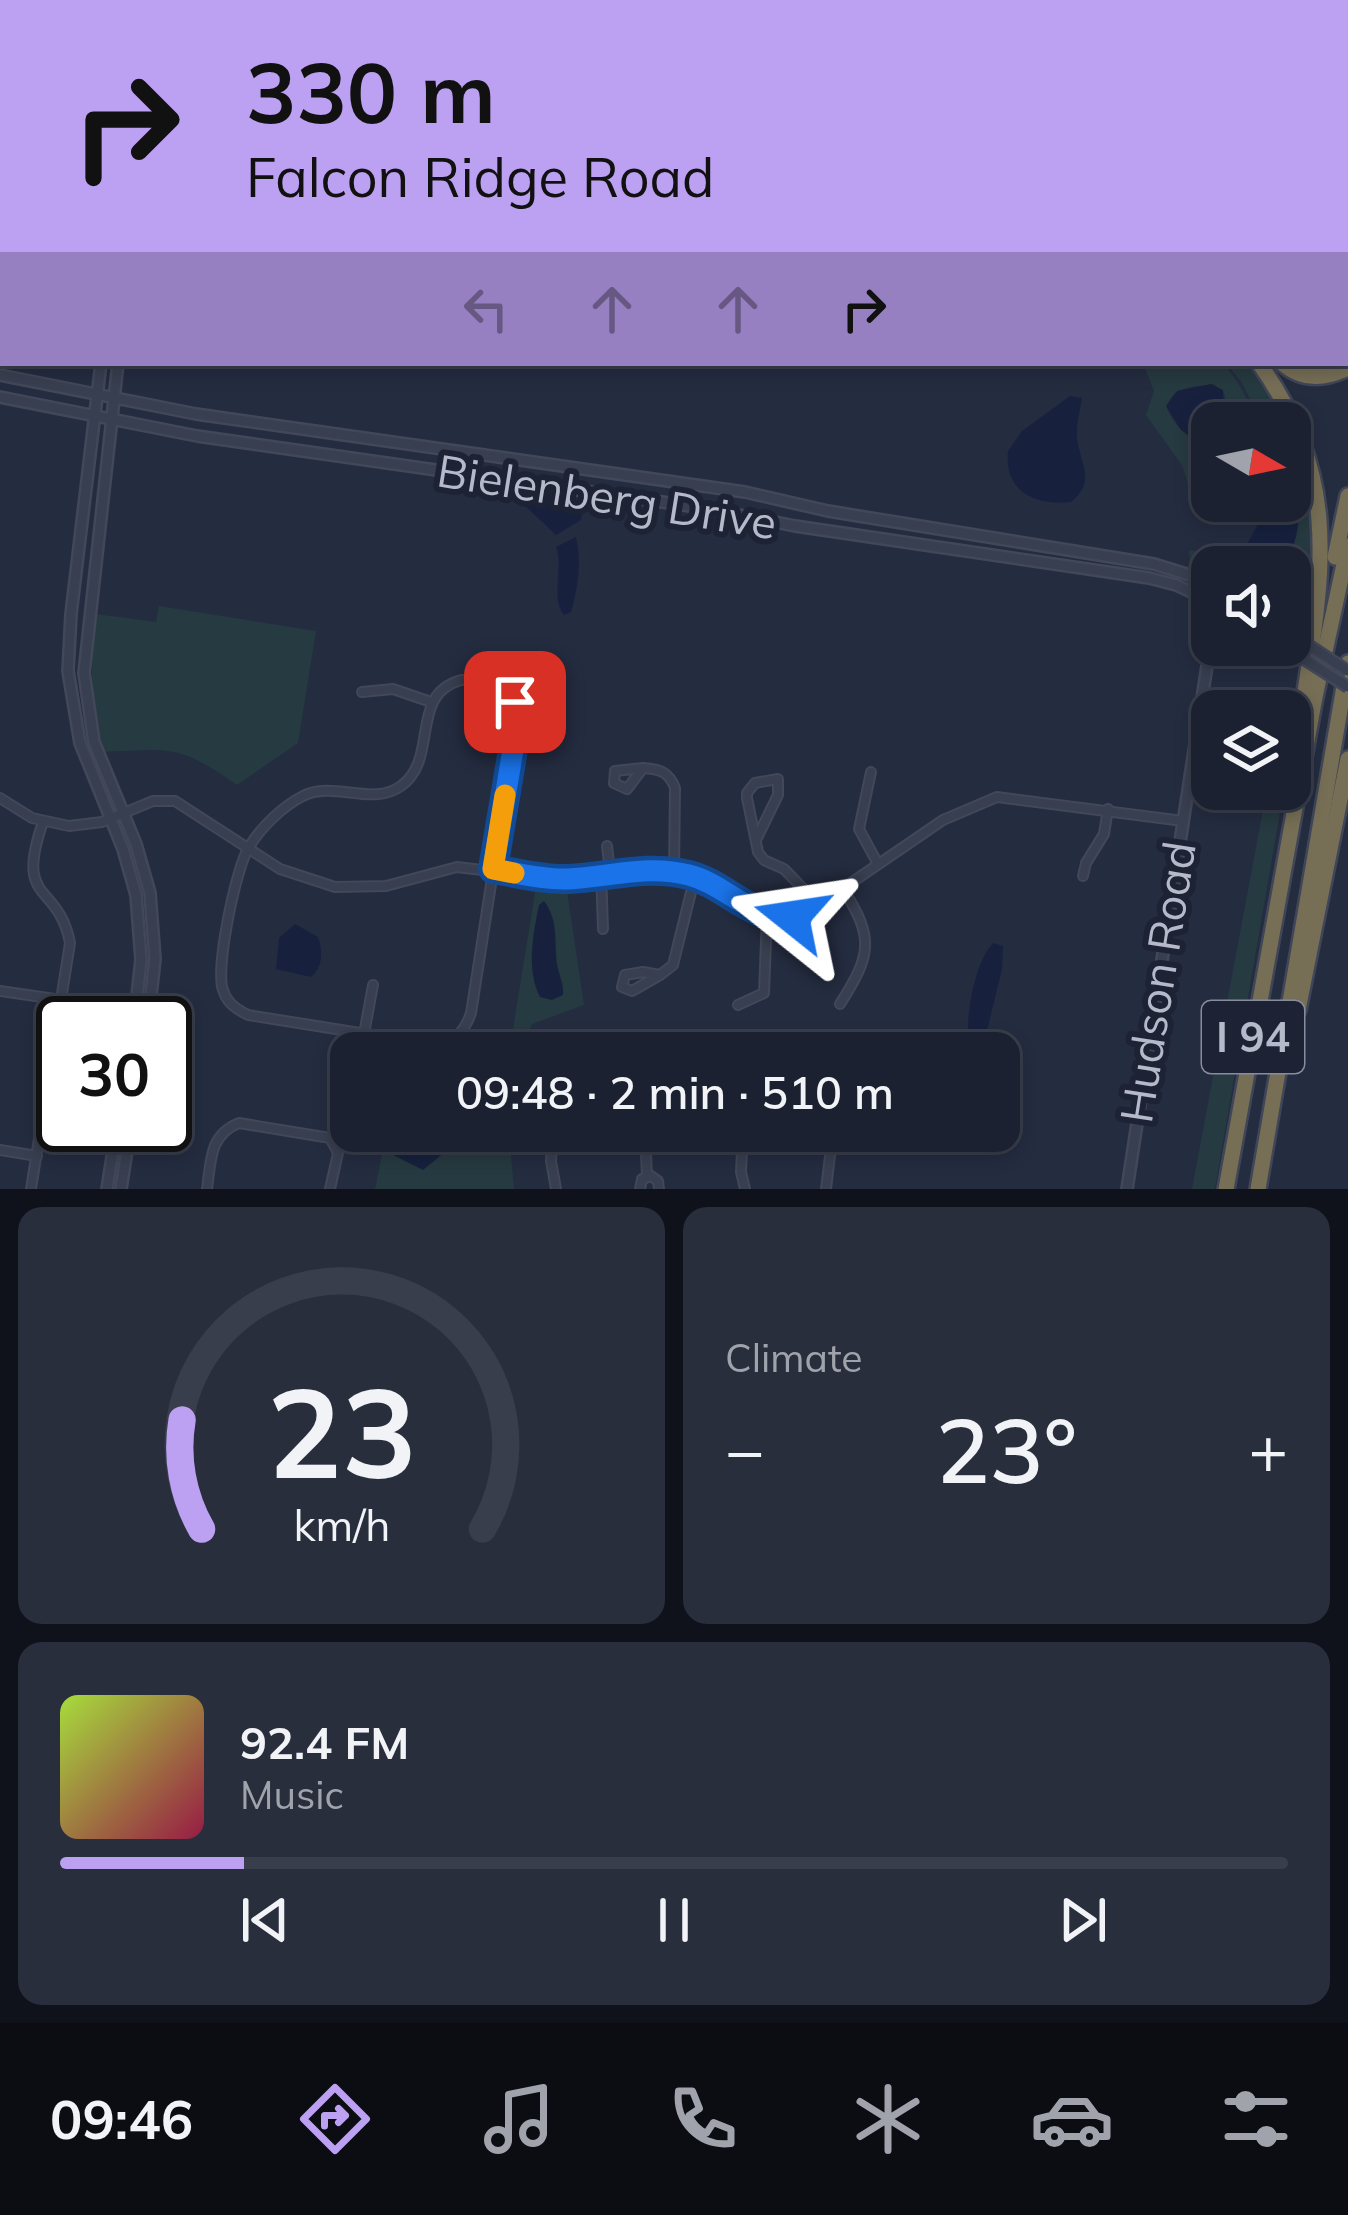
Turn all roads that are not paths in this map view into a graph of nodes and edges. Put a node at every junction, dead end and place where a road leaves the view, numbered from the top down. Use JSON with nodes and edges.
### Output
{"nodes":[{"id":1,"x":101,"y":366,"type":"edge"},
{"id":2,"x":118,"y":366,"type":"edge"},
{"id":3,"x":1261,"y":366,"type":"edge"},
{"id":4,"x":1286,"y":366,"type":"edge"},
{"id":5,"x":1348,"y":368,"type":"edge"},
{"id":6,"x":0,"y":375,"type":"edge"},
{"id":7,"x":98,"y":394,"type":"junction"},
{"id":8,"x":115,"y":397,"type":"junction"},
{"id":9,"x":0,"y":398,"type":"edge"},
{"id":10,"x":95,"y":415,"type":"junction"},
{"id":11,"x":112,"y":419,"type":"junction"},
{"id":12,"x":1348,"y":496,"type":"edge"},
{"id":13,"x":1348,"y":546,"type":"edge"},
{"id":14,"x":1191,"y":575,"type":"edge"},
{"id":15,"x":1191,"y":592,"type":"edge"},
{"id":16,"x":1311,"y":645,"type":"edge"},
{"id":17,"x":1311,"y":663,"type":"edge"},
{"id":18,"x":1207,"y":666,"type":"edge"},
{"id":19,"x":1348,"y":667,"type":"edge"},
{"id":20,"x":517,"y":675,"type":"dead end"},
{"id":21,"x":505,"y":687,"type":"junction"},
{"id":22,"x":1348,"y":687,"type":"edge"},
{"id":23,"x":1305,"y":690,"type":"edge"},
{"id":24,"x":1308,"y":690,"type":"edge"},
{"id":25,"x":362,"y":692,"type":"dead end"},
{"id":26,"x":431,"y":701,"type":"junction"},
{"id":27,"x":1348,"y":759,"type":"edge"},
{"id":28,"x":644,"y":768,"type":"dead end"},
{"id":29,"x":871,"y":772,"type":"dead end"},
{"id":30,"x":0,"y":798,"type":"edge"},
{"id":31,"x":1108,"y":809,"type":"junction"},
{"id":32,"x":1290,"y":810,"type":"edge"},
{"id":33,"x":123,"y":813,"type":"junction"},
{"id":34,"x":111,"y":818,"type":"junction"},
{"id":35,"x":1184,"y":821,"type":"junction"},
{"id":36,"x":43,"y":822,"type":"junction"},
{"id":37,"x":756,"y":840,"type":"junction"},
{"id":38,"x":607,"y":846,"type":"dead end"},
{"id":39,"x":248,"y":848,"type":"junction"},
{"id":40,"x":878,"y":864,"type":"junction"},
{"id":41,"x":493,"y":869,"type":"junction"},
{"id":42,"x":606,"y":872,"type":"junction"},
{"id":43,"x":674,"y":872,"type":"junction"},
{"id":44,"x":695,"y":876,"type":"junction"},
{"id":45,"x":1083,"y":876,"type":"dead end"},
{"id":46,"x":1280,"y":885,"type":"junction"},
{"id":47,"x":843,"y":889,"type":"junction"},
{"id":48,"x":819,"y":905,"type":"junction"},
{"id":49,"x":766,"y":915,"type":"junction"},
{"id":50,"x":603,"y":928,"type":"dead end"},
{"id":51,"x":660,"y":975,"type":"dead end"},
{"id":52,"x":373,"y":986,"type":"dead end"},
{"id":53,"x":0,"y":991,"type":"edge"},
{"id":54,"x":36,"y":996,"type":"edge"},
{"id":55,"x":62,"y":996,"type":"edge"},
{"id":56,"x":137,"y":996,"type":"edge"},
{"id":57,"x":151,"y":996,"type":"edge"},
{"id":58,"x":738,"y":1004,"type":"dead end"},
{"id":59,"x":840,"y":1004,"type":"dead end"},
{"id":60,"x":352,"y":1032,"type":"edge"},
{"id":61,"x":364,"y":1032,"type":"edge"},
{"id":62,"x":459,"y":1032,"type":"edge"},
{"id":63,"x":1272,"y":1106,"type":"junction"},
{"id":64,"x":0,"y":1150,"type":"edge"},
{"id":65,"x":38,"y":1152,"type":"edge"},
{"id":66,"x":113,"y":1152,"type":"edge"},
{"id":67,"x":127,"y":1152,"type":"edge"},
{"id":68,"x":550,"y":1152,"type":"edge"},
{"id":69,"x":646,"y":1152,"type":"edge"},
{"id":70,"x":742,"y":1152,"type":"edge"},
{"id":71,"x":830,"y":1152,"type":"edge"},
{"id":72,"x":37,"y":1156,"type":"junction"},
{"id":73,"x":647,"y":1176,"type":"junction"},
{"id":74,"x":32,"y":1187,"type":"edge"},
{"id":75,"x":107,"y":1189,"type":"edge"},
{"id":76,"x":121,"y":1189,"type":"edge"},
{"id":77,"x":206,"y":1189,"type":"edge"},
{"id":78,"x":330,"y":1189,"type":"edge"},
{"id":79,"x":556,"y":1189,"type":"edge"},
{"id":80,"x":640,"y":1189,"type":"edge"},
{"id":81,"x":659,"y":1189,"type":"edge"},
{"id":82,"x":745,"y":1189,"type":"edge"},
{"id":83,"x":826,"y":1189,"type":"edge"},
{"id":84,"x":1126,"y":1189,"type":"edge"},
{"id":85,"x":1226,"y":1189,"type":"edge"},
{"id":86,"x":1258,"y":1189,"type":"edge"}],
"edges":[{"from":1,"to":7,"type":"street"},
{"from":2,"to":8,"type":"street"},
{"from":3,"to":23,"type":"highway"},
{"from":4,"to":5,"type":"highway"},
{"from":6,"to":7,"type":"street","name":"Bielenberg Drive"},
{"from":7,"to":8,"type":"street","name":"Bielenberg Drive"},
{"from":7,"to":10,"type":"street"},
{"from":8,"to":11,"type":"street"},
{"from":8,"to":14,"type":"street","name":"Bielenberg Drive"},
{"from":9,"to":10,"type":"street","name":"Bielenberg Drive"},
{"from":10,"to":11,"type":"street","name":"Bielenberg Drive"},
{"from":10,"to":34,"type":"street"},
{"from":11,"to":15,"type":"street","name":"Bielenberg Drive"},
{"from":11,"to":33,"type":"street"},
{"from":12,"to":24,"type":"highway"},
{"from":13,"to":46,"type":"highway","number":"I 94"},
{"from":16,"to":19,"type":"street","bridge":true},
{"from":17,"to":22,"type":"street","bridge":true},
{"from":18,"to":35,"type":"street","name":"Hudson Road"},
{"from":19,"to":63,"type":"highway","number":"I 94"},
{"from":20,"to":21,"type":"street"},
{"from":21,"to":26,"type":"street"},
{"from":21,"to":41,"type":"street"},
{"from":25,"to":26,"type":"street"},
{"from":26,"to":39,"type":"street"},
{"from":27,"to":63,"type":"highway"},
{"from":28,"to":43,"type":"street"},
{"from":29,"to":40,"type":"street"},
{"from":30,"to":36,"type":"street"},
{"from":31,"to":35,"type":"street"},
{"from":31,"to":40,"type":"street"},
{"from":31,"to":45,"type":"street"},
{"from":32,"to":46,"type":"highway"},
{"from":33,"to":34,"type":"street"},
{"from":33,"to":39,"type":"street"},
{"from":33,"to":57,"type":"street"},
{"from":34,"to":36,"type":"street"},
{"from":34,"to":56,"type":"street"},
{"from":35,"to":84,"type":"street","name":"Hudson Road"},
{"from":36,"to":55,"type":"street"},
{"from":37,"to":37,"type":"street"},
{"from":37,"to":48,"type":"street"},
{"from":38,"to":42,"type":"street"},
{"from":39,"to":41,"type":"street"},
{"from":39,"to":60,"type":"street"},
{"from":40,"to":47,"type":"street"},
{"from":41,"to":42,"type":"street"},
{"from":41,"to":62,"type":"street"},
{"from":42,"to":43,"type":"street"},
{"from":42,"to":50,"type":"street"},
{"from":43,"to":44,"type":"street"},
{"from":44,"to":49,"type":"street"},
{"from":44,"to":51,"type":"street"},
{"from":46,"to":85,"type":"highway","number":"I 94"},
{"from":47,"to":48,"type":"street"},
{"from":47,"to":59,"type":"street"},
{"from":48,"to":49,"type":"street"},
{"from":49,"to":58,"type":"street"},
{"from":52,"to":61,"type":"street"},
{"from":53,"to":54,"type":"street"},
{"from":63,"to":86,"type":"highway","number":"I 94"},
{"from":64,"to":72,"type":"street"},
{"from":65,"to":72,"type":"street"},
{"from":66,"to":75,"type":"street"},
{"from":67,"to":76,"type":"street"},
{"from":68,"to":79,"type":"street"},
{"from":69,"to":73,"type":"street"},
{"from":70,"to":82,"type":"street"},
{"from":71,"to":83,"type":"street"},
{"from":72,"to":74,"type":"street"},
{"from":73,"to":80,"type":"street"},
{"from":73,"to":81,"type":"street"},
{"from":77,"to":78,"type":"street"}]}
